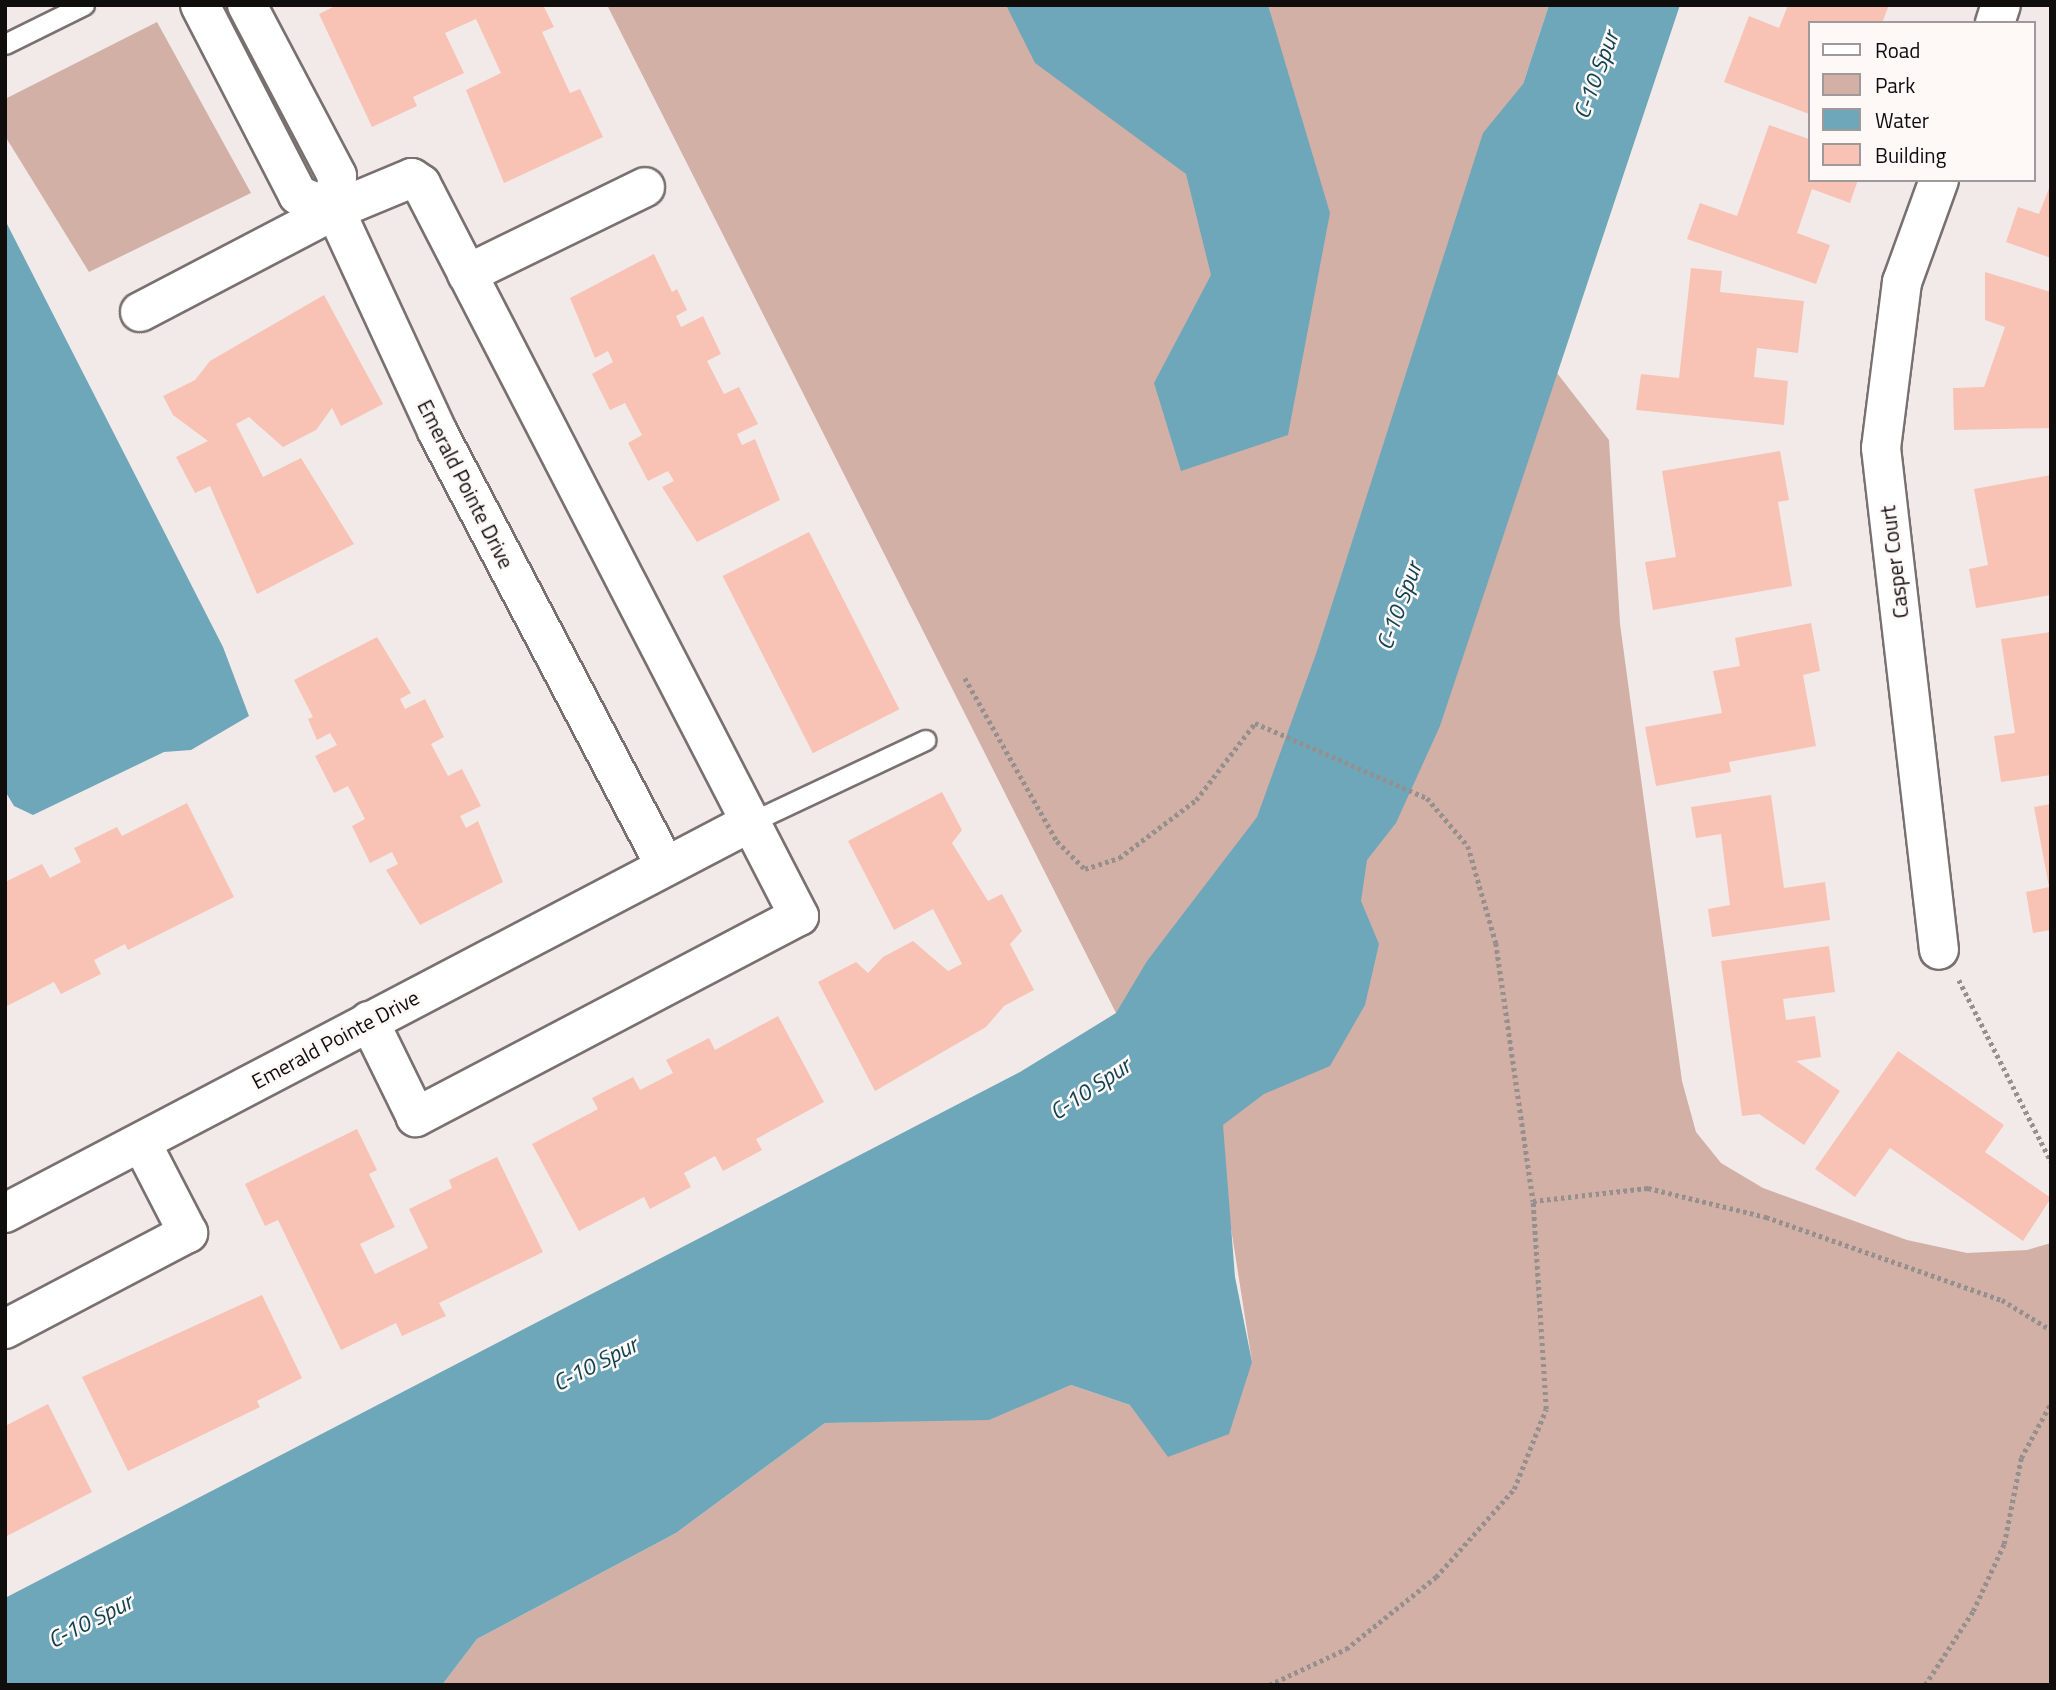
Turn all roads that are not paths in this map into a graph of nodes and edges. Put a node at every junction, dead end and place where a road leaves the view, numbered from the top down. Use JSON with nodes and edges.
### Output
{"nodes":[{"id":1,"x":84,"y":5,"type":"edge"},
{"id":2,"x":200,"y":5,"type":"edge"},
{"id":3,"x":247,"y":5,"type":"edge"},
{"id":4,"x":5,"y":44,"type":"edge"},
{"id":5,"x":1938,"y":182,"type":"edge"},
{"id":6,"x":645,"y":187,"type":"dead end"},
{"id":7,"x":335,"y":210,"type":"junction"},
{"id":8,"x":467,"y":274,"type":"junction"},
{"id":9,"x":140,"y":313,"type":"dead end"},
{"id":10,"x":925,"y":740,"type":"dead end"},
{"id":11,"x":748,"y":823,"type":"junction"},
{"id":12,"x":665,"y":865,"type":"junction"},
{"id":13,"x":1939,"y":950,"type":"road end"},
{"id":14,"x":369,"y":1021,"type":"junction"},
{"id":15,"x":141,"y":1142,"type":"junction"},
{"id":16,"x":5,"y":1213,"type":"edge"},
{"id":17,"x":5,"y":1329,"type":"edge"}],
"edges":[{"from":1,"to":4,"type":"lane"},
{"from":2,"to":7,"type":"street"},
{"from":3,"to":7,"type":"street","name":"Emerald Pointe Drive"},
{"from":5,"to":13,"type":"street","name":"Casper Court"},
{"from":6,"to":8,"type":"street"},
{"from":7,"to":8,"type":"street"},
{"from":7,"to":9,"type":"street"},
{"from":7,"to":12,"type":"street","name":"Emerald Pointe Drive"},
{"from":8,"to":11,"type":"street"},
{"from":10,"to":11,"type":"lane"},
{"from":11,"to":12,"type":"street","name":"Emerald Pointe Drive"},
{"from":11,"to":14,"type":"street"},
{"from":12,"to":14,"type":"street","name":"Emerald Pointe Drive"},
{"from":14,"to":15,"type":"street","name":"Emerald Pointe Drive"},
{"from":15,"to":16,"type":"street","name":"Emerald Pointe Drive"},
{"from":15,"to":17,"type":"street"}]}
